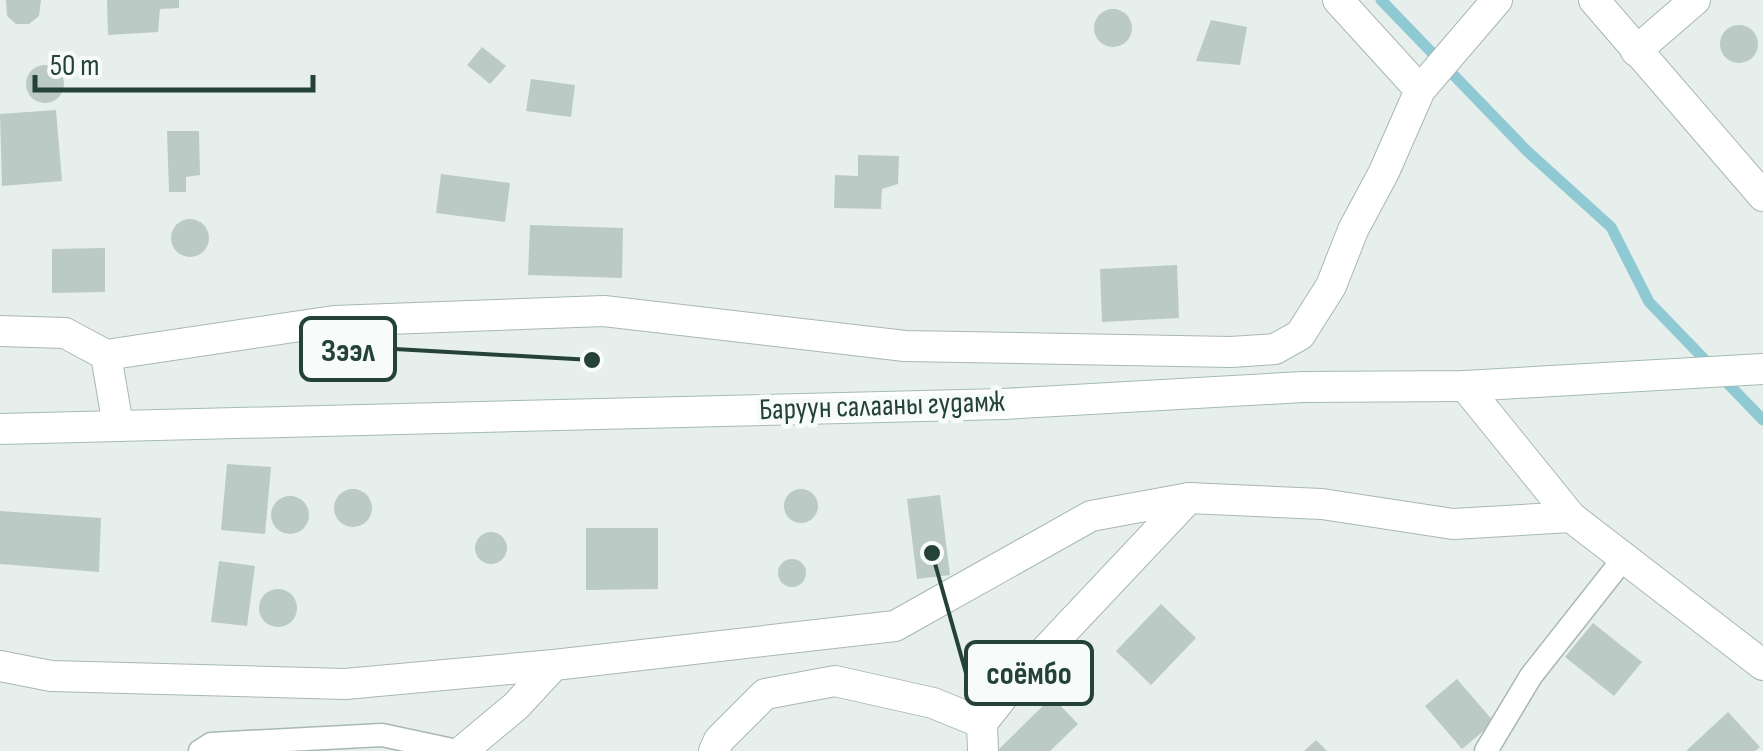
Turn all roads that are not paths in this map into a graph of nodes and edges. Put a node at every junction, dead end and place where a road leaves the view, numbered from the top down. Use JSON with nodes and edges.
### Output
{"nodes":[{"id":1,"x":1338,"y":0,"type":"edge"},
{"id":2,"x":1497,"y":0,"type":"edge"},
{"id":3,"x":1594,"y":0,"type":"edge"},
{"id":4,"x":1695,"y":0,"type":"edge"},
{"id":5,"x":1636,"y":51,"type":"junction"},
{"id":6,"x":1420,"y":90,"type":"junction"},
{"id":7,"x":1763,"y":196,"type":"edge"},
{"id":8,"x":0,"y":330,"type":"edge"},
{"id":9,"x":106,"y":355,"type":"junction"},
{"id":10,"x":1763,"y":369,"type":"edge"},
{"id":11,"x":1465,"y":386,"type":"junction"},
{"id":12,"x":118,"y":426,"type":"junction"},
{"id":13,"x":0,"y":429,"type":"edge"},
{"id":14,"x":1189,"y":498,"type":"junction"},
{"id":15,"x":1571,"y":517,"type":"junction"},
{"id":16,"x":1624,"y":558,"type":"junction"},
{"id":17,"x":554,"y":665,"type":"junction"},
{"id":18,"x":1763,"y":665,"type":"edge"},
{"id":19,"x":0,"y":666,"type":"edge"},
{"id":20,"x":982,"y":737,"type":"edge"},
{"id":21,"x":200,"y":751,"type":"edge"},
{"id":22,"x":459,"y":751,"type":"edge"},
{"id":23,"x":714,"y":751,"type":"edge"},
{"id":24,"x":1486,"y":751,"type":"edge"}],
"edges":[{"from":1,"to":6,"type":"street"},
{"from":2,"to":6,"type":"street"},
{"from":3,"to":5,"type":"street"},
{"from":4,"to":5,"type":"street"},
{"from":5,"to":7,"type":"street"},
{"from":6,"to":9,"type":"street"},
{"from":8,"to":9,"type":"street"},
{"from":9,"to":12,"type":"street"},
{"from":10,"to":11,"type":"street","name":"Баруун салааны гудамж"},
{"from":11,"to":12,"type":"street","name":"Баруун салааны гудамж"},
{"from":11,"to":15,"type":"street"},
{"from":12,"to":13,"type":"street","name":"Баруун салааны гудамж"},
{"from":14,"to":15,"type":"street"},
{"from":14,"to":17,"type":"street"},
{"from":14,"to":20,"type":"street"},
{"from":15,"to":16,"type":"street"},
{"from":16,"to":18,"type":"street"},
{"from":16,"to":24,"type":"lane"},
{"from":17,"to":19,"type":"street"},
{"from":17,"to":22,"type":"street"},
{"from":20,"to":23,"type":"street"},
{"from":21,"to":22,"type":"lane"}]}
